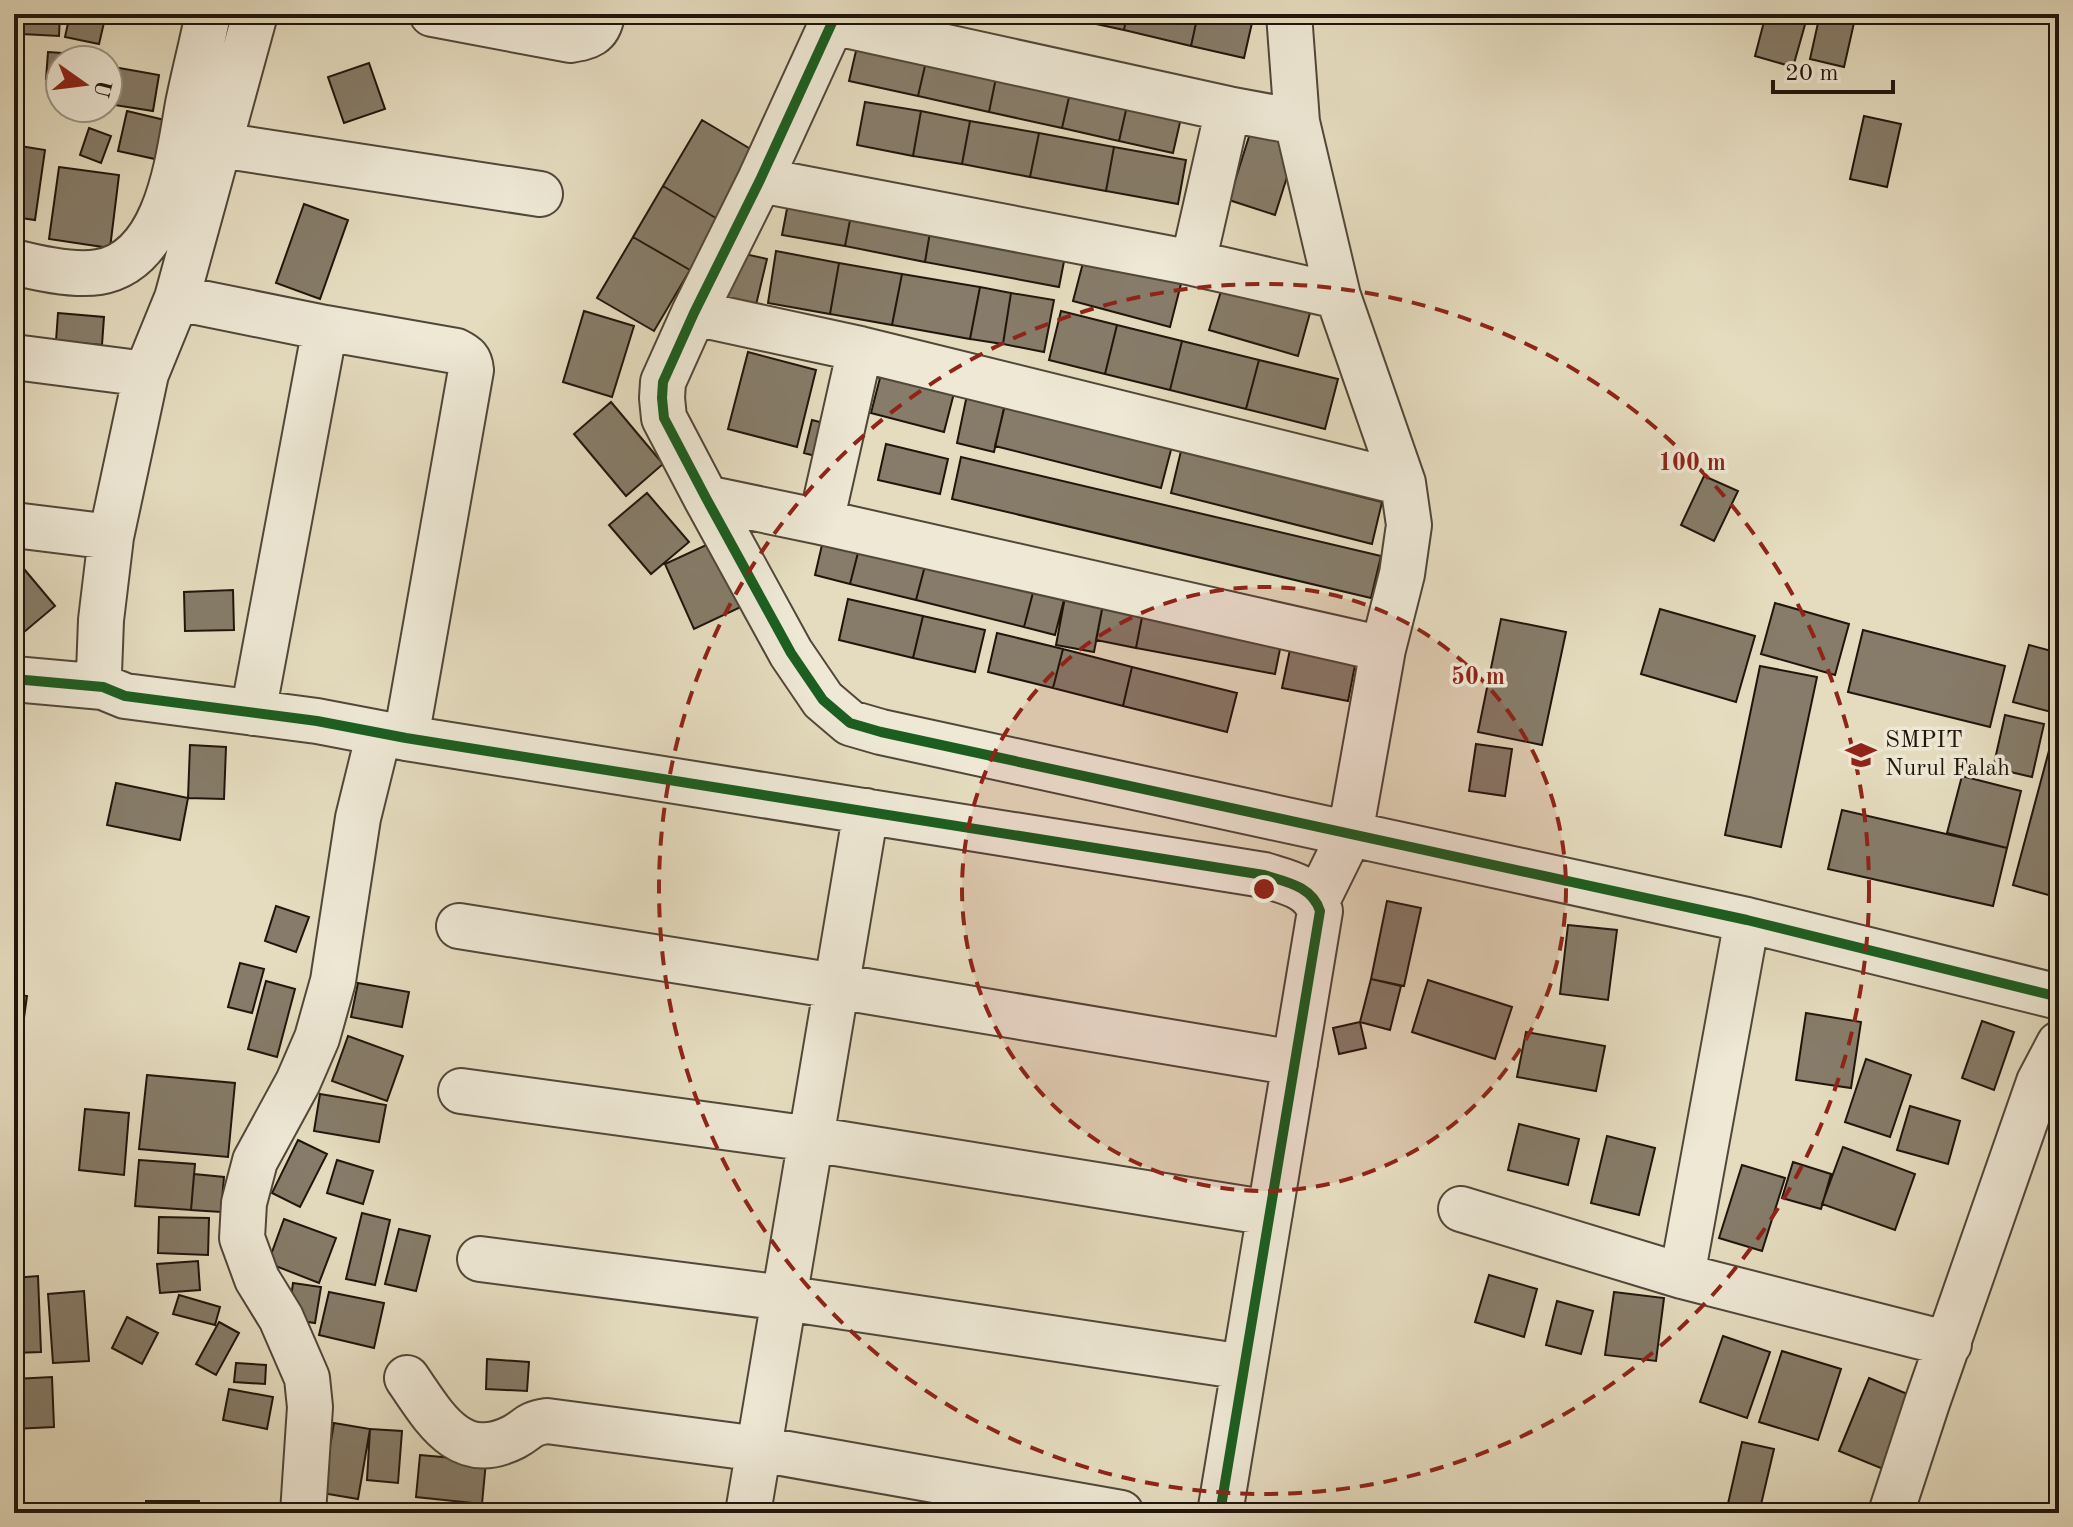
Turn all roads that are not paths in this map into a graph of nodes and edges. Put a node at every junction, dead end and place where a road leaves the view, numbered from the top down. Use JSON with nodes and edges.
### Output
{"nodes":[{"id":1,"x":208,"y":14,"type":"edge"},
{"id":2,"x":255,"y":14,"type":"edge"},
{"id":3,"x":602,"y":14,"type":"edge"},
{"id":4,"x":1289,"y":14,"type":"edge"},
{"id":5,"x":441,"y":15,"type":"edge"},
{"id":6,"x":834,"y":18,"type":"edge"},
{"id":7,"x":1228,"y":109,"type":"junction"},
{"id":8,"x":1297,"y":122,"type":"junction"},
{"id":9,"x":220,"y":145,"type":"junction"},
{"id":10,"x":760,"y":180,"type":"junction"},
{"id":11,"x":540,"y":194,"type":"dead end"},
{"id":12,"x":14,"y":262,"type":"edge"},
{"id":13,"x":1193,"y":263,"type":"junction"},
{"id":14,"x":1338,"y":296,"type":"junction"},
{"id":15,"x":177,"y":298,"type":"junction"},
{"id":16,"x":694,"y":313,"type":"junction"},
{"id":17,"x":325,"y":328,"type":"junction"},
{"id":18,"x":860,"y":349,"type":"junction"},
{"id":19,"x":14,"y":357,"type":"edge"},
{"id":20,"x":146,"y":374,"type":"junction"},
{"id":21,"x":1403,"y":483,"type":"junction"},
{"id":22,"x":706,"y":498,"type":"junction"},
{"id":23,"x":821,"y":522,"type":"junction"},
{"id":24,"x":14,"y":525,"type":"edge"},
{"id":25,"x":111,"y":537,"type":"junction"},
{"id":26,"x":1383,"y":649,"type":"junction"},
{"id":27,"x":14,"y":679,"type":"edge"},
{"id":28,"x":103,"y":687,"type":"junction"},
{"id":29,"x":253,"y":713,"type":"junction"},
{"id":30,"x":392,"y":736,"type":"junction"},
{"id":31,"x":866,"y":811,"type":"junction"},
{"id":32,"x":1350,"y":834,"type":"junction"},
{"id":33,"x":1317,"y":901,"type":"junction"},
{"id":34,"x":1747,"y":920,"type":"junction"},
{"id":35,"x":459,"y":926,"type":"dead end"},
{"id":36,"x":836,"y":986,"type":"junction"},
{"id":37,"x":2059,"y":997,"type":"edge"},
{"id":38,"x":2059,"y":1044,"type":"edge"},
{"id":39,"x":1295,"y":1063,"type":"junction"},
{"id":40,"x":461,"y":1091,"type":"dead end"},
{"id":41,"x":811,"y":1139,"type":"junction"},
{"id":42,"x":1461,"y":1209,"type":"dead end"},
{"id":43,"x":1270,"y":1213,"type":"junction"},
{"id":44,"x":480,"y":1259,"type":"dead end"},
{"id":45,"x":1682,"y":1276,"type":"junction"},
{"id":46,"x":784,"y":1298,"type":"junction"},
{"id":47,"x":1949,"y":1344,"type":"junction"},
{"id":48,"x":1244,"y":1367,"type":"junction"},
{"id":49,"x":407,"y":1378,"type":"dead end"},
{"id":50,"x":759,"y":1449,"type":"junction"},
{"id":51,"x":303,"y":1513,"type":"edge"},
{"id":52,"x":748,"y":1513,"type":"edge"},
{"id":53,"x":1121,"y":1513,"type":"edge"},
{"id":54,"x":1220,"y":1513,"type":"edge"},
{"id":55,"x":1891,"y":1513,"type":"edge"}],
"edges":[{"from":1,"to":12,"type":"street"},
{"from":2,"to":9,"type":"street"},
{"from":3,"to":5,"type":"street"},
{"from":4,"to":8,"type":"street"},
{"from":6,"to":7,"type":"street"},
{"from":6,"to":10,"type":"street"},
{"from":7,"to":8,"type":"street"},
{"from":7,"to":13,"type":"street"},
{"from":8,"to":14,"type":"street"},
{"from":9,"to":11,"type":"street"},
{"from":9,"to":15,"type":"street"},
{"from":10,"to":13,"type":"street"},
{"from":10,"to":16,"type":"street"},
{"from":13,"to":14,"type":"street"},
{"from":14,"to":21,"type":"street"},
{"from":15,"to":17,"type":"street"},
{"from":15,"to":20,"type":"street"},
{"from":16,"to":18,"type":"street"},
{"from":16,"to":22,"type":"street"},
{"from":17,"to":29,"type":"street"},
{"from":17,"to":30,"type":"street"},
{"from":18,"to":21,"type":"street"},
{"from":18,"to":23,"type":"street"},
{"from":19,"to":20,"type":"street"},
{"from":20,"to":25,"type":"street"},
{"from":21,"to":26,"type":"street"},
{"from":22,"to":23,"type":"street"},
{"from":22,"to":32,"type":"street"},
{"from":23,"to":26,"type":"street"},
{"from":24,"to":25,"type":"street"},
{"from":25,"to":28,"type":"street"},
{"from":26,"to":32,"type":"street"},
{"from":27,"to":28,"type":"street"},
{"from":28,"to":29,"type":"street"},
{"from":29,"to":30,"type":"street"},
{"from":30,"to":31,"type":"street"},
{"from":30,"to":51,"type":"street"},
{"from":31,"to":33,"type":"street"},
{"from":31,"to":36,"type":"street"},
{"from":32,"to":33,"type":"street"},
{"from":32,"to":34,"type":"street"},
{"from":33,"to":39,"type":"street"},
{"from":34,"to":37,"type":"street"},
{"from":34,"to":45,"type":"street"},
{"from":35,"to":36,"type":"street"},
{"from":36,"to":39,"type":"street"},
{"from":36,"to":41,"type":"street"},
{"from":38,"to":47,"type":"street"},
{"from":39,"to":43,"type":"street"},
{"from":40,"to":41,"type":"street"},
{"from":41,"to":43,"type":"street"},
{"from":41,"to":46,"type":"street"},
{"from":42,"to":45,"type":"street"},
{"from":43,"to":48,"type":"street"},
{"from":44,"to":46,"type":"street"},
{"from":45,"to":47,"type":"street"},
{"from":46,"to":48,"type":"street"},
{"from":46,"to":50,"type":"street"},
{"from":47,"to":55,"type":"street"},
{"from":48,"to":54,"type":"street"},
{"from":49,"to":50,"type":"street"},
{"from":50,"to":52,"type":"street"},
{"from":50,"to":53,"type":"street"}]}
